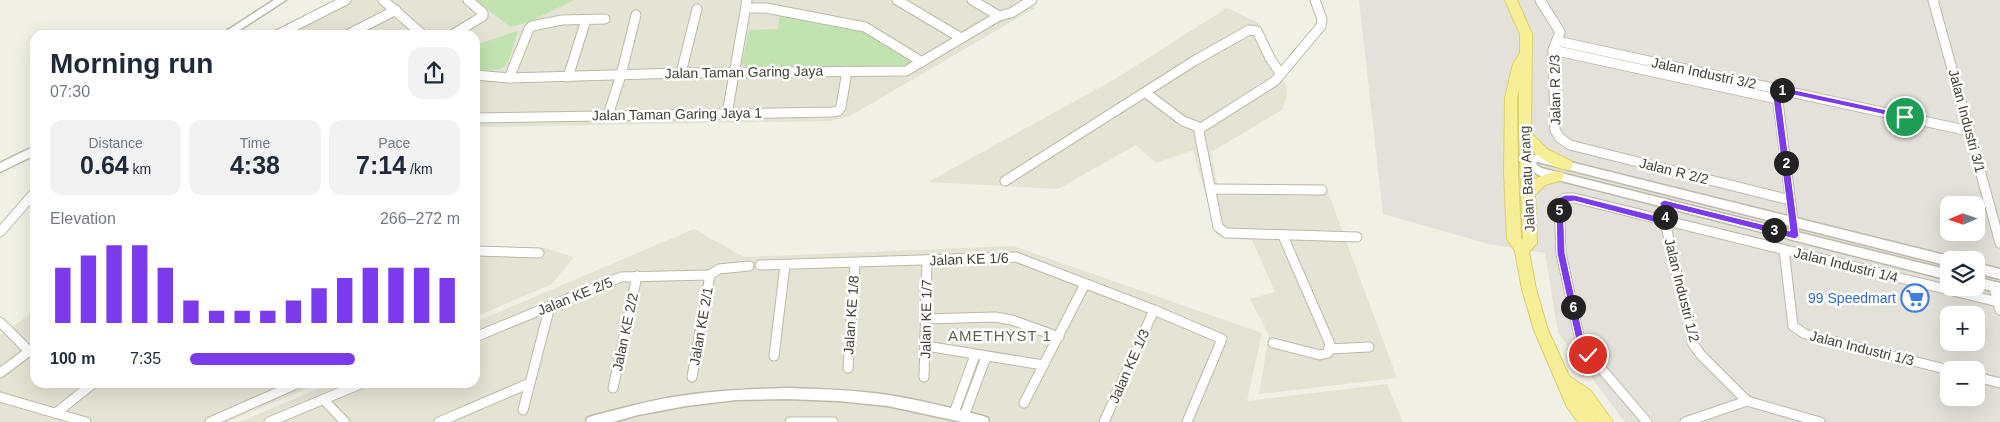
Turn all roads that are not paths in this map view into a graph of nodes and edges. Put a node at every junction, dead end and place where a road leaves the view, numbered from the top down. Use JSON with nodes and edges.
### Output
{"nodes":[{"id":1,"x":282,"y":0,"type":"edge"},
{"id":2,"x":346,"y":0,"type":"edge"},
{"id":3,"x":383,"y":0,"type":"edge"},
{"id":4,"x":468,"y":0,"type":"edge"},
{"id":5,"x":896,"y":0,"type":"edge"},
{"id":6,"x":972,"y":0,"type":"edge"},
{"id":7,"x":1032,"y":0,"type":"edge"},
{"id":8,"x":1315,"y":0,"type":"edge"},
{"id":9,"x":1511,"y":0,"type":"edge"},
{"id":10,"x":1540,"y":0,"type":"edge"},
{"id":11,"x":1933,"y":0,"type":"edge"},
{"id":12,"x":747,"y":4,"type":"edge"},
{"id":13,"x":697,"y":9,"type":"dead end"},
{"id":14,"x":396,"y":10,"type":"junction"},
{"id":15,"x":636,"y":15,"type":"dead end"},
{"id":16,"x":999,"y":16,"type":"junction"},
{"id":17,"x":606,"y":19,"type":"dead end"},
{"id":18,"x":586,"y":20,"type":"junction"},
{"id":19,"x":233,"y":30,"type":"edge"},
{"id":20,"x":287,"y":30,"type":"edge"},
{"id":21,"x":357,"y":30,"type":"edge"},
{"id":22,"x":417,"y":30,"type":"edge"},
{"id":23,"x":460,"y":30,"type":"edge"},
{"id":24,"x":961,"y":38,"type":"junction"},
{"id":25,"x":1557,"y":41,"type":"junction"},
{"id":26,"x":1553,"y":50,"type":"junction"},
{"id":27,"x":1525,"y":54,"type":"junction"},
{"id":28,"x":922,"y":62,"type":"junction"},
{"id":29,"x":847,"y":71,"type":"junction"},
{"id":30,"x":681,"y":72,"type":"junction"},
{"id":31,"x":735,"y":72,"type":"junction"},
{"id":32,"x":1280,"y":73,"type":"junction"},
{"id":33,"x":480,"y":75,"type":"edge"},
{"id":34,"x":621,"y":75,"type":"junction"},
{"id":35,"x":568,"y":77,"type":"junction"},
{"id":36,"x":509,"y":78,"type":"junction"},
{"id":37,"x":1776,"y":89,"type":"junction"},
{"id":38,"x":1146,"y":93,"type":"junction"},
{"id":39,"x":1777,"y":99,"type":"junction"},
{"id":40,"x":727,"y":114,"type":"junction"},
{"id":41,"x":608,"y":115,"type":"junction"},
{"id":42,"x":480,"y":118,"type":"edge"},
{"id":43,"x":1200,"y":128,"type":"junction"},
{"id":44,"x":1969,"y":131,"type":"junction"},
{"id":45,"x":1524,"y":134,"type":"junction"},
{"id":46,"x":1560,"y":138,"type":"joint"},
{"id":47,"x":1511,"y":145,"type":"junction"},
{"id":48,"x":30,"y":153,"type":"edge"},
{"id":49,"x":1525,"y":161,"type":"junction"},
{"id":50,"x":1566,"y":164,"type":"junction"},
{"id":51,"x":0,"y":168,"type":"edge"},
{"id":52,"x":1511,"y":172,"type":"junction"},
{"id":53,"x":1557,"y":176,"type":"junction"},
{"id":54,"x":1005,"y":181,"type":"dead end"},
{"id":55,"x":1212,"y":190,"type":"junction"},
{"id":56,"x":1322,"y":190,"type":"dead end"},
{"id":57,"x":1528,"y":195,"type":"junction"},
{"id":58,"x":30,"y":198,"type":"edge"},
{"id":59,"x":1790,"y":200,"type":"junction"},
{"id":60,"x":1664,"y":203,"type":"junction"},
{"id":61,"x":1793,"y":221,"type":"junction"},
{"id":62,"x":1665,"y":222,"type":"junction"},
{"id":63,"x":0,"y":232,"type":"edge"},
{"id":64,"x":1283,"y":236,"type":"junction"},
{"id":65,"x":1795,"y":236,"type":"junction"},
{"id":66,"x":1357,"y":237,"type":"dead end"},
{"id":67,"x":2000,"y":243,"type":"edge"},
{"id":68,"x":1522,"y":250,"type":"junction"},
{"id":69,"x":1784,"y":250,"type":"junction"},
{"id":70,"x":480,"y":252,"type":"edge"},
{"id":71,"x":539,"y":253,"type":"dead end"},
{"id":72,"x":1940,"y":259,"type":"edge"},
{"id":73,"x":927,"y":261,"type":"junction"},
{"id":74,"x":855,"y":263,"type":"junction"},
{"id":75,"x":760,"y":265,"type":"dead end"},
{"id":76,"x":785,"y":265,"type":"junction"},
{"id":77,"x":749,"y":266,"type":"dead end"},
{"id":78,"x":1985,"y":270,"type":"edge"},
{"id":79,"x":1940,"y":273,"type":"edge"},
{"id":80,"x":2000,"y":274,"type":"edge"},
{"id":81,"x":710,"y":275,"type":"junction"},
{"id":82,"x":637,"y":276,"type":"junction"},
{"id":83,"x":1086,"y":284,"type":"junction"},
{"id":84,"x":1997,"y":288,"type":"edge"},
{"id":85,"x":550,"y":306,"type":"junction"},
{"id":86,"x":1999,"y":306,"type":"edge"},
{"id":87,"x":1154,"y":310,"type":"junction"},
{"id":88,"x":925,"y":319,"type":"junction"},
{"id":89,"x":0,"y":322,"type":"edge"},
{"id":90,"x":480,"y":335,"type":"edge"},
{"id":91,"x":1059,"y":337,"type":"junction"},
{"id":92,"x":1274,"y":343,"type":"dead end"},
{"id":93,"x":926,"y":346,"type":"junction"},
{"id":94,"x":30,"y":347,"type":"edge"},
{"id":95,"x":1370,"y":347,"type":"dead end"},
{"id":96,"x":1329,"y":349,"type":"junction"},
{"id":97,"x":30,"y":350,"type":"edge"},
{"id":98,"x":975,"y":355,"type":"junction"},
{"id":99,"x":774,"y":356,"type":"dead end"},
{"id":100,"x":986,"y":356,"type":"junction"},
{"id":101,"x":1043,"y":365,"type":"junction"},
{"id":102,"x":848,"y":368,"type":"dead end"},
{"id":103,"x":1940,"y":368,"type":"edge"},
{"id":104,"x":0,"y":373,"type":"edge"},
{"id":105,"x":692,"y":377,"type":"dead end"},
{"id":106,"x":924,"y":377,"type":"dead end"},
{"id":107,"x":1985,"y":379,"type":"edge"},
{"id":108,"x":1564,"y":381,"type":"junction"},
{"id":109,"x":2000,"y":383,"type":"edge"},
{"id":110,"x":530,"y":384,"type":"junction"},
{"id":111,"x":87,"y":388,"type":"edge"},
{"id":112,"x":287,"y":388,"type":"edge"},
{"id":113,"x":351,"y":388,"type":"edge"},
{"id":114,"x":613,"y":388,"type":"dead end"},
{"id":115,"x":0,"y":397,"type":"edge"},
{"id":116,"x":324,"y":400,"type":"junction"},
{"id":117,"x":1747,"y":401,"type":"junction"},
{"id":118,"x":1573,"y":402,"type":"junction"},
{"id":119,"x":1024,"y":404,"type":"dead end"},
{"id":120,"x":523,"y":410,"type":"dead end"},
{"id":121,"x":56,"y":413,"type":"junction"},
{"id":122,"x":959,"y":415,"type":"junction"},
{"id":123,"x":456,"y":419,"type":"edge"},
{"id":124,"x":1190,"y":421,"type":"edge"},
{"id":125,"x":86,"y":422,"type":"edge"},
{"id":126,"x":210,"y":422,"type":"edge"},
{"id":127,"x":269,"y":422,"type":"edge"},
{"id":128,"x":345,"y":422,"type":"edge"},
{"id":129,"x":440,"y":422,"type":"edge"},
{"id":130,"x":592,"y":422,"type":"edge"},
{"id":131,"x":790,"y":422,"type":"edge"},
{"id":132,"x":833,"y":422,"type":"edge"},
{"id":133,"x":983,"y":422,"type":"edge"},
{"id":134,"x":1104,"y":422,"type":"edge"},
{"id":135,"x":1577,"y":422,"type":"edge"},
{"id":136,"x":1587,"y":422,"type":"edge"},
{"id":137,"x":1605,"y":422,"type":"edge"},
{"id":138,"x":1647,"y":422,"type":"edge"},
{"id":139,"x":1685,"y":422,"type":"edge"},
{"id":140,"x":1820,"y":422,"type":"edge"}],
"edges":[{"from":1,"to":19,"type":"street"},
{"from":2,"to":20,"type":"street"},
{"from":3,"to":14,"type":"street"},
{"from":4,"to":23,"type":"street"},
{"from":5,"to":24,"type":"street"},
{"from":6,"to":16,"type":"street"},
{"from":7,"to":16,"type":"street","name":"Jalan Taman Garing Jaya"},
{"from":8,"to":32,"type":"street"},
{"from":9,"to":27,"type":"main road","name":"Jalan Batu Arang"},
{"from":10,"to":25,"type":"street"},
{"from":11,"to":44,"type":"street","name":"Jalan Industri 3/1"},
{"from":12,"to":28,"type":"street"},
{"from":12,"to":31,"type":"street"},
{"from":13,"to":30,"type":"street"},
{"from":14,"to":21,"type":"street"},
{"from":14,"to":22,"type":"street"},
{"from":15,"to":34,"type":"street"},
{"from":16,"to":24,"type":"street","name":"Jalan Taman Garing Jaya"},
{"from":17,"to":18,"type":"street"},
{"from":18,"to":35,"type":"street"},
{"from":18,"to":36,"type":"street"},
{"from":24,"to":28,"type":"street","name":"Jalan Taman Garing Jaya"},
{"from":25,"to":26,"type":"street","name":"Jalan R 2/3"},
{"from":25,"to":37,"type":"street","name":"Jalan Industri 3/2"},
{"from":26,"to":39,"type":"street"},
{"from":26,"to":46,"type":"street","name":"Jalan R 2/3"},
{"from":27,"to":45,"type":"main road","name":"Jalan Batu Arang"},
{"from":27,"to":47,"type":"main road"},
{"from":28,"to":29,"type":"street","name":"Jalan Taman Garing Jaya"},
{"from":29,"to":31,"type":"street","name":"Jalan Taman Garing Jaya"},
{"from":29,"to":40,"type":"street","name":"Jalan Taman Garing Jaya 1"},
{"from":30,"to":31,"type":"street","name":"Jalan Taman Garing Jaya"},
{"from":30,"to":34,"type":"street","name":"Jalan Taman Garing Jaya"},
{"from":31,"to":40,"type":"street"},
{"from":32,"to":38,"type":"street"},
{"from":32,"to":43,"type":"street"},
{"from":33,"to":36,"type":"street","name":"Jalan Taman Garing Jaya"},
{"from":34,"to":35,"type":"street","name":"Jalan Taman Garing Jaya"},
{"from":34,"to":41,"type":"street"},
{"from":35,"to":36,"type":"street","name":"Jalan Taman Garing Jaya"},
{"from":37,"to":39,"type":"street"},
{"from":37,"to":44,"type":"street","name":"Jalan Industri 3/2"},
{"from":38,"to":43,"type":"street"},
{"from":38,"to":54,"type":"street"},
{"from":39,"to":59,"type":"street"},
{"from":40,"to":41,"type":"street","name":"Jalan Taman Garing Jaya 1"},
{"from":41,"to":42,"type":"street","name":"Jalan Taman Garing Jaya 1"},
{"from":43,"to":55,"type":"street"},
{"from":44,"to":67,"type":"street","name":"Jalan Industri 3/1"},
{"from":45,"to":49,"type":"main road","name":"Jalan Batu Arang"},
{"from":45,"to":50,"type":"main road"},
{"from":46,"to":59,"type":"street","name":"Jalan R 2/2"},
{"from":47,"to":49,"type":"main road"},
{"from":47,"to":52,"type":"main road"},
{"from":48,"to":51,"type":"street"},
{"from":49,"to":50,"type":"street"},
{"from":49,"to":52,"type":"main road"},
{"from":49,"to":53,"type":"street"},
{"from":49,"to":57,"type":"main road","name":"Jalan Batu Arang"},
{"from":50,"to":61,"type":"street"},
{"from":52,"to":68,"type":"main road"},
{"from":53,"to":57,"type":"main road"},
{"from":53,"to":60,"type":"street"},
{"from":55,"to":56,"type":"street"},
{"from":55,"to":64,"type":"street"},
{"from":57,"to":68,"type":"main road","name":"Jalan Batu Arang"},
{"from":58,"to":63,"type":"street"},
{"from":59,"to":61,"type":"street"},
{"from":60,"to":62,"type":"street","name":"Jalan Industri 1/2"},
{"from":60,"to":65,"type":"street"},
{"from":61,"to":65,"type":"street"},
{"from":61,"to":72,"type":"street"},
{"from":62,"to":69,"type":"street","name":"Jalan Industri 1/4"},
{"from":62,"to":117,"type":"street","name":"Jalan Industri 1/2"},
{"from":62,"to":138,"type":"street","name":"Jalan Industri 1/4"},
{"from":64,"to":66,"type":"street"},
{"from":64,"to":96,"type":"street"},
{"from":65,"to":79,"type":"street"},
{"from":68,"to":108,"type":"main road","name":"Jalan Batu Arang"},
{"from":69,"to":86,"type":"street","name":"Jalan Industri 1/4"},
{"from":69,"to":103,"type":"street","name":"Jalan Industri 1/3"},
{"from":70,"to":71,"type":"street"},
{"from":73,"to":74,"type":"street","name":"Jalan KE 1/6"},
{"from":73,"to":83,"type":"street","name":"Jalan KE 1/6"},
{"from":73,"to":88,"type":"street","name":"Jalan KE 1/7"},
{"from":74,"to":76,"type":"street","name":"Jalan KE 1/6"},
{"from":74,"to":102,"type":"street","name":"Jalan KE 1/8"},
{"from":75,"to":76,"type":"street","name":"Jalan KE 1/6"},
{"from":76,"to":99,"type":"street"},
{"from":77,"to":81,"type":"street"},
{"from":78,"to":80,"type":"street"},
{"from":81,"to":82,"type":"street","name":"Jalan KE 2/5"},
{"from":81,"to":105,"type":"street","name":"Jalan KE 2/1"},
{"from":82,"to":85,"type":"street","name":"Jalan KE 2/5"},
{"from":82,"to":114,"type":"street","name":"Jalan KE 2/2"},
{"from":83,"to":87,"type":"street","name":"Jalan KE 1/6"},
{"from":83,"to":91,"type":"street"},
{"from":84,"to":86,"type":"street"},
{"from":85,"to":90,"type":"street","name":"Jalan KE 2/5"},
{"from":85,"to":110,"type":"street"},
{"from":87,"to":124,"type":"street","name":"Jalan KE 1/6"},
{"from":87,"to":134,"type":"street","name":"Jalan KE 1/3"},
{"from":88,"to":91,"type":"street"},
{"from":88,"to":93,"type":"street","name":"Jalan KE 1/7"},
{"from":89,"to":94,"type":"street"},
{"from":91,"to":101,"type":"street"},
{"from":92,"to":96,"type":"street"},
{"from":93,"to":98,"type":"street"},
{"from":93,"to":106,"type":"street","name":"Jalan KE 1/7"},
{"from":95,"to":96,"type":"street"},
{"from":97,"to":104,"type":"street"},
{"from":98,"to":100,"type":"street"},
{"from":98,"to":122,"type":"street"},
{"from":100,"to":101,"type":"street"},
{"from":100,"to":122,"type":"street"},
{"from":101,"to":119,"type":"street"},
{"from":107,"to":109,"type":"street"},
{"from":108,"to":118,"type":"main road","name":"Jalan Batu Arang"},
{"from":108,"to":137,"type":"main road","name":"Jalan Batu Arang"},
{"from":110,"to":120,"type":"street"},
{"from":110,"to":123,"type":"street"},
{"from":111,"to":121,"type":"street"},
{"from":112,"to":126,"type":"street"},
{"from":113,"to":116,"type":"street"},
{"from":115,"to":121,"type":"street"},
{"from":116,"to":127,"type":"street"},
{"from":116,"to":128,"type":"street"},
{"from":117,"to":139,"type":"street"},
{"from":117,"to":140,"type":"street","name":"Jalan Industri 1/2"},
{"from":118,"to":135,"type":"main road"},
{"from":118,"to":136,"type":"main road","name":"Jalan Batu Arang"},
{"from":121,"to":125,"type":"street"},
{"from":122,"to":130,"type":"street"},
{"from":122,"to":133,"type":"street"},
{"from":123,"to":129,"type":"street"},
{"from":131,"to":132,"type":"street"}]}
